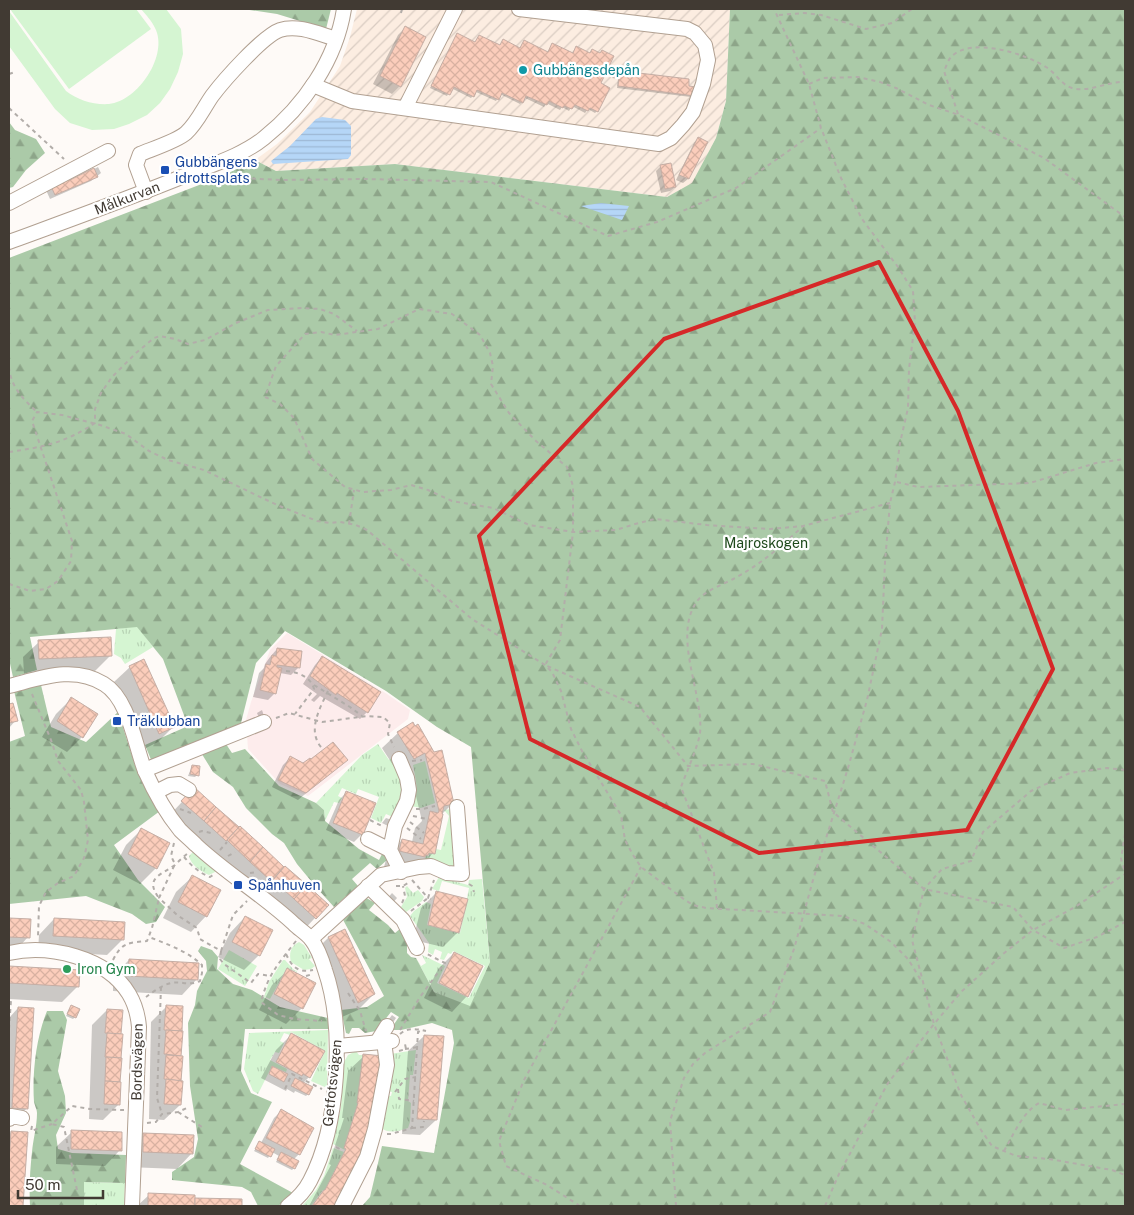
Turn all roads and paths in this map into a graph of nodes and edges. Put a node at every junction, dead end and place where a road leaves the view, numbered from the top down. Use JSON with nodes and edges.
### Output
{"nodes":[{"id":1,"x":344,"y":9,"type":"edge"},
{"id":2,"x":402,"y":9,"type":"edge"},
{"id":3,"x":455,"y":9,"type":"edge"},
{"id":4,"x":519,"y":9,"type":"edge"},
{"id":5,"x":774,"y":9,"type":"edge"},
{"id":6,"x":912,"y":9,"type":"edge"},
{"id":7,"x":401,"y":13,"type":"dead end"},
{"id":8,"x":778,"y":15,"type":"junction"},
{"id":9,"x":336,"y":39,"type":"junction"},
{"id":10,"x":15,"y":72,"type":"dead end"},
{"id":11,"x":9,"y":74,"type":"edge"},
{"id":12,"x":1125,"y":82,"type":"edge"},
{"id":13,"x":808,"y":84,"type":"junction"},
{"id":14,"x":313,"y":85,"type":"junction"},
{"id":15,"x":9,"y":108,"type":"edge"},
{"id":16,"x":405,"y":108,"type":"junction"},
{"id":17,"x":959,"y":115,"type":"junction"},
{"id":18,"x":821,"y":128,"type":"junction"},
{"id":19,"x":108,"y":151,"type":"dead end"},
{"id":20,"x":217,"y":162,"type":"junction"},
{"id":21,"x":75,"y":168,"type":"junction"},
{"id":22,"x":146,"y":192,"type":"junction"},
{"id":23,"x":9,"y":203,"type":"edge"},
{"id":24,"x":1125,"y":217,"type":"edge"},
{"id":25,"x":9,"y":242,"type":"edge"},
{"id":26,"x":357,"y":332,"type":"junction"},
{"id":27,"x":9,"y":367,"type":"edge"},
{"id":28,"x":37,"y":412,"type":"junction"},
{"id":29,"x":95,"y":423,"type":"junction"},
{"id":30,"x":42,"y":447,"type":"junction"},
{"id":31,"x":9,"y":452,"type":"edge"},
{"id":32,"x":1125,"y":459,"type":"edge"},
{"id":33,"x":896,"y":482,"type":"junction"},
{"id":34,"x":354,"y":490,"type":"junction"},
{"id":35,"x":890,"y":503,"type":"junction"},
{"id":36,"x":349,"y":524,"type":"junction"},
{"id":37,"x":803,"y":526,"type":"junction"},
{"id":38,"x":573,"y":532,"type":"junction"},
{"id":39,"x":9,"y":584,"type":"edge"},
{"id":40,"x":545,"y":665,"type":"junction"},
{"id":41,"x":286,"y":671,"type":"dead end"},
{"id":42,"x":26,"y":682,"type":"junction"},
{"id":43,"x":313,"y":684,"type":"junction"},
{"id":44,"x":9,"y":686,"type":"edge"},
{"id":45,"x":328,"y":692,"type":"junction"},
{"id":46,"x":295,"y":714,"type":"junction"},
{"id":47,"x":362,"y":716,"type":"junction"},
{"id":48,"x":315,"y":720,"type":"junction"},
{"id":49,"x":264,"y":722,"type":"joint"},
{"id":50,"x":321,"y":747,"type":"dead end"},
{"id":51,"x":399,"y":759,"type":"joint"},
{"id":52,"x":688,"y":766,"type":"junction"},
{"id":53,"x":1125,"y":770,"type":"edge"},
{"id":54,"x":145,"y":772,"type":"junction"},
{"id":55,"x":189,"y":790,"type":"dead end"},
{"id":56,"x":156,"y":792,"type":"junction"},
{"id":57,"x":434,"y":806,"type":"dead end"},
{"id":58,"x":457,"y":807,"type":"dead end"},
{"id":59,"x":181,"y":809,"type":"dead end"},
{"id":60,"x":833,"y":812,"type":"junction"},
{"id":61,"x":191,"y":813,"type":"dead end"},
{"id":62,"x":401,"y":814,"type":"junction"},
{"id":63,"x":211,"y":833,"type":"dead end"},
{"id":64,"x":424,"y":833,"type":"dead end"},
{"id":65,"x":1125,"y":834,"type":"edge"},
{"id":66,"x":368,"y":838,"type":"dead end"},
{"id":67,"x":196,"y":839,"type":"junction"},
{"id":68,"x":421,"y":839,"type":"dead end"},
{"id":69,"x":174,"y":841,"type":"dead end"},
{"id":70,"x":227,"y":842,"type":"dead end"},
{"id":71,"x":390,"y":850,"type":"junction"},
{"id":72,"x":235,"y":852,"type":"dead end"},
{"id":73,"x":218,"y":853,"type":"dead end"},
{"id":74,"x":184,"y":857,"type":"junction"},
{"id":75,"x":224,"y":858,"type":"dead end"},
{"id":76,"x":175,"y":864,"type":"junction"},
{"id":77,"x":642,"y":867,"type":"junction"},
{"id":78,"x":401,"y":872,"type":"junction"},
{"id":79,"x":1125,"y":873,"type":"edge"},
{"id":80,"x":215,"y":874,"type":"dead end"},
{"id":81,"x":438,"y":875,"type":"dead end"},
{"id":82,"x":467,"y":883,"type":"dead end"},
{"id":83,"x":391,"y":884,"type":"dead end"},
{"id":84,"x":368,"y":886,"type":"junction"},
{"id":85,"x":403,"y":886,"type":"junction"},
{"id":86,"x":924,"y":889,"type":"junction"},
{"id":87,"x":255,"y":892,"type":"junction"},
{"id":88,"x":474,"y":892,"type":"dead end"},
{"id":89,"x":159,"y":898,"type":"junction"},
{"id":90,"x":430,"y":898,"type":"junction"},
{"id":91,"x":399,"y":907,"type":"dead end"},
{"id":92,"x":717,"y":908,"type":"junction"},
{"id":93,"x":407,"y":914,"type":"dead end"},
{"id":94,"x":803,"y":914,"type":"junction"},
{"id":95,"x":1125,"y":922,"type":"edge"},
{"id":96,"x":1033,"y":930,"type":"junction"},
{"id":97,"x":149,"y":937,"type":"junction"},
{"id":98,"x":305,"y":938,"type":"junction"},
{"id":99,"x":38,"y":950,"type":"junction"},
{"id":100,"x":221,"y":951,"type":"junction"},
{"id":101,"x":422,"y":951,"type":"joint"},
{"id":102,"x":9,"y":953,"type":"edge"},
{"id":103,"x":286,"y":954,"type":"junction"},
{"id":104,"x":318,"y":969,"type":"dead end"},
{"id":105,"x":107,"y":972,"type":"junction"},
{"id":106,"x":270,"y":976,"type":"junction"},
{"id":107,"x":922,"y":982,"type":"junction"},
{"id":108,"x":161,"y":987,"type":"junction"},
{"id":109,"x":348,"y":993,"type":"dead end"},
{"id":110,"x":11,"y":1000,"type":"dead end"},
{"id":111,"x":134,"y":1004,"type":"junction"},
{"id":112,"x":330,"y":1022,"type":"dead end"},
{"id":113,"x":934,"y":1024,"type":"junction"},
{"id":114,"x":388,"y":1026,"type":"dead end"},
{"id":115,"x":9,"y":1029,"type":"edge"},
{"id":116,"x":422,"y":1030,"type":"junction"},
{"id":117,"x":426,"y":1030,"type":"dead end"},
{"id":118,"x":385,"y":1040,"type":"junction"},
{"id":119,"x":338,"y":1046,"type":"junction"},
{"id":120,"x":418,"y":1048,"type":"junction"},
{"id":121,"x":406,"y":1049,"type":"junction"},
{"id":122,"x":416,"y":1077,"type":"junction"},
{"id":123,"x":285,"y":1089,"type":"dead end"},
{"id":124,"x":398,"y":1089,"type":"junction"},
{"id":125,"x":328,"y":1092,"type":"dead end"},
{"id":126,"x":392,"y":1095,"type":"dead end"},
{"id":127,"x":414,"y":1101,"type":"junction"},
{"id":128,"x":1125,"y":1104,"type":"edge"},
{"id":129,"x":189,"y":1107,"type":"dead end"},
{"id":130,"x":137,"y":1110,"type":"junction"},
{"id":131,"x":178,"y":1112,"type":"junction"},
{"id":132,"x":162,"y":1114,"type":"junction"},
{"id":133,"x":15,"y":1118,"type":"edge"},
{"id":134,"x":424,"y":1121,"type":"dead end"},
{"id":135,"x":52,"y":1124,"type":"junction"},
{"id":136,"x":136,"y":1125,"type":"junction"},
{"id":137,"x":202,"y":1127,"type":"dead end"},
{"id":138,"x":412,"y":1128,"type":"junction"},
{"id":139,"x":375,"y":1129,"type":"junction"},
{"id":140,"x":1004,"y":1151,"type":"junction"},
{"id":141,"x":1125,"y":1175,"type":"edge"},
{"id":142,"x":77,"y":1190,"type":"dead end"},
{"id":143,"x":132,"y":1206,"type":"edge"},
{"id":144,"x":288,"y":1206,"type":"edge"},
{"id":145,"x":342,"y":1206,"type":"edge"},
{"id":146,"x":580,"y":1206,"type":"edge"},
{"id":147,"x":676,"y":1206,"type":"edge"},
{"id":148,"x":825,"y":1206,"type":"edge"}],
"edges":[{"from":1,"to":9,"type":"street","name":"Målkurvan"},
{"from":2,"to":7,"type":"path"},
{"from":3,"to":16,"type":"street"},
{"from":4,"to":16,"type":"street"},
{"from":5,"to":8,"type":"path"},
{"from":6,"to":8,"type":"path"},
{"from":8,"to":13,"type":"path"},
{"from":9,"to":14,"type":"street","name":"Målkurvan"},
{"from":9,"to":22,"type":"street"},
{"from":10,"to":11,"type":"path"},
{"from":12,"to":17,"type":"path"},
{"from":13,"to":17,"type":"path"},
{"from":13,"to":18,"type":"path"},
{"from":14,"to":16,"type":"street"},
{"from":14,"to":20,"type":"street","name":"Målkurvan"},
{"from":15,"to":21,"type":"path"},
{"from":17,"to":24,"type":"path"},
{"from":18,"to":20,"type":"path"},
{"from":18,"to":33,"type":"path"},
{"from":19,"to":21,"type":"street"},
{"from":20,"to":22,"type":"street","name":"Målkurvan"},
{"from":21,"to":23,"type":"street"},
{"from":22,"to":25,"type":"street","name":"Målkurvan"},
{"from":26,"to":29,"type":"path"},
{"from":26,"to":34,"type":"path"},
{"from":26,"to":38,"type":"path"},
{"from":27,"to":28,"type":"path"},
{"from":28,"to":29,"type":"path"},
{"from":28,"to":30,"type":"path"},
{"from":29,"to":30,"type":"path"},
{"from":29,"to":36,"type":"path"},
{"from":30,"to":31,"type":"path"},
{"from":30,"to":39,"type":"path"},
{"from":32,"to":33,"type":"path"},
{"from":33,"to":35,"type":"path"},
{"from":34,"to":36,"type":"path"},
{"from":34,"to":38,"type":"path"},
{"from":35,"to":37,"type":"path"},
{"from":35,"to":60,"type":"path"},
{"from":36,"to":40,"type":"path"},
{"from":37,"to":38,"type":"path"},
{"from":37,"to":52,"type":"path"},
{"from":38,"to":40,"type":"path"},
{"from":40,"to":52,"type":"path"},
{"from":40,"to":77,"type":"path"},
{"from":41,"to":43,"type":"path"},
{"from":42,"to":44,"type":"street","name":"Getfotsvägen"},
{"from":42,"to":54,"type":"street","name":"Getfotsvägen"},
{"from":42,"to":99,"type":"path"},
{"from":43,"to":45,"type":"path"},
{"from":43,"to":46,"type":"path"},
{"from":45,"to":47,"type":"path"},
{"from":45,"to":48,"type":"path"},
{"from":46,"to":48,"type":"path"},
{"from":46,"to":49,"type":"path"},
{"from":47,"to":48,"type":"path"},
{"from":47,"to":51,"type":"path"},
{"from":48,"to":50,"type":"path"},
{"from":49,"to":54,"type":"street"},
{"from":51,"to":62,"type":"street"},
{"from":52,"to":60,"type":"path"},
{"from":52,"to":92,"type":"path"},
{"from":53,"to":86,"type":"path"},
{"from":54,"to":56,"type":"street","name":"Getfotsvägen"},
{"from":55,"to":56,"type":"street"},
{"from":56,"to":67,"type":"street","name":"Getfotsvägen"},
{"from":57,"to":62,"type":"path"},
{"from":58,"to":78,"type":"street"},
{"from":59,"to":61,"type":"path"},
{"from":60,"to":86,"type":"path"},
{"from":60,"to":94,"type":"path"},
{"from":62,"to":64,"type":"path"},
{"from":62,"to":68,"type":"path"},
{"from":62,"to":71,"type":"street"},
{"from":63,"to":67,"type":"path"},
{"from":65,"to":79,"type":"path"},
{"from":66,"to":71,"type":"street"},
{"from":67,"to":74,"type":"path"},
{"from":67,"to":87,"type":"street","name":"Getfotsvägen"},
{"from":69,"to":76,"type":"path"},
{"from":70,"to":73,"type":"path"},
{"from":71,"to":78,"type":"street"},
{"from":72,"to":75,"type":"path"},
{"from":74,"to":76,"type":"path"},
{"from":74,"to":80,"type":"path"},
{"from":76,"to":89,"type":"path"},
{"from":76,"to":89,"type":"path"},
{"from":77,"to":92,"type":"path"},
{"from":77,"to":146,"type":"path"},
{"from":78,"to":84,"type":"street"},
{"from":79,"to":96,"type":"path"},
{"from":81,"to":90,"type":"path"},
{"from":82,"to":88,"type":"path"},
{"from":83,"to":85,"type":"path"},
{"from":84,"to":98,"type":"street"},
{"from":84,"to":101,"type":"street"},
{"from":85,"to":90,"type":"path"},
{"from":85,"to":91,"type":"path"},
{"from":86,"to":96,"type":"path"},
{"from":86,"to":107,"type":"path"},
{"from":87,"to":98,"type":"street","name":"Getfotsvägen"},
{"from":87,"to":100,"type":"path"},
{"from":89,"to":97,"type":"path"},
{"from":89,"to":100,"type":"path"},
{"from":90,"to":93,"type":"path"},
{"from":92,"to":94,"type":"path"},
{"from":94,"to":107,"type":"path"},
{"from":94,"to":147,"type":"path"},
{"from":95,"to":96,"type":"path"},
{"from":96,"to":113,"type":"path"},
{"from":97,"to":105,"type":"path"},
{"from":97,"to":108,"type":"path"},
{"from":98,"to":103,"type":"path"},
{"from":98,"to":119,"type":"street","name":"Getfotsvägen"},
{"from":99,"to":102,"type":"street","name":"Bordsvägen"},
{"from":99,"to":105,"type":"street","name":"Bordsvägen"},
{"from":100,"to":106,"type":"path"},
{"from":101,"to":118,"type":"path"},
{"from":103,"to":104,"type":"path"},
{"from":103,"to":106,"type":"path"},
{"from":105,"to":111,"type":"street","name":"Bordsvägen"},
{"from":106,"to":112,"type":"path"},
{"from":107,"to":113,"type":"path"},
{"from":108,"to":111,"type":"path"},
{"from":108,"to":132,"type":"path"},
{"from":109,"to":118,"type":"path"},
{"from":110,"to":115,"type":"path"},
{"from":111,"to":130,"type":"street","name":"Bordsvägen"},
{"from":113,"to":140,"type":"path"},
{"from":113,"to":148,"type":"path"},
{"from":114,"to":118,"type":"street"},
{"from":116,"to":117,"type":"path"},
{"from":116,"to":118,"type":"path"},
{"from":116,"to":120,"type":"path"},
{"from":118,"to":119,"type":"street"},
{"from":118,"to":121,"type":"path"},
{"from":118,"to":121,"type":"path"},
{"from":118,"to":139,"type":"street"},
{"from":119,"to":144,"type":"street","name":"Getfotsvägen"},
{"from":120,"to":121,"type":"path"},
{"from":120,"to":122,"type":"path"},
{"from":122,"to":124,"type":"path"},
{"from":122,"to":127,"type":"path"},
{"from":123,"to":125,"type":"path"},
{"from":124,"to":126,"type":"path"},
{"from":124,"to":127,"type":"path"},
{"from":127,"to":138,"type":"path"},
{"from":128,"to":140,"type":"path"},
{"from":129,"to":131,"type":"path"},
{"from":130,"to":135,"type":"path"},
{"from":130,"to":136,"type":"street","name":"Bordsvägen"},
{"from":131,"to":132,"type":"path"},
{"from":131,"to":137,"type":"path"},
{"from":132,"to":136,"type":"path"},
{"from":133,"to":135,"type":"path"},
{"from":134,"to":138,"type":"path"},
{"from":135,"to":142,"type":"path"},
{"from":136,"to":143,"type":"street","name":"Bordsvägen"},
{"from":138,"to":139,"type":"path"},
{"from":139,"to":145,"type":"street"},
{"from":140,"to":141,"type":"path"}]}
